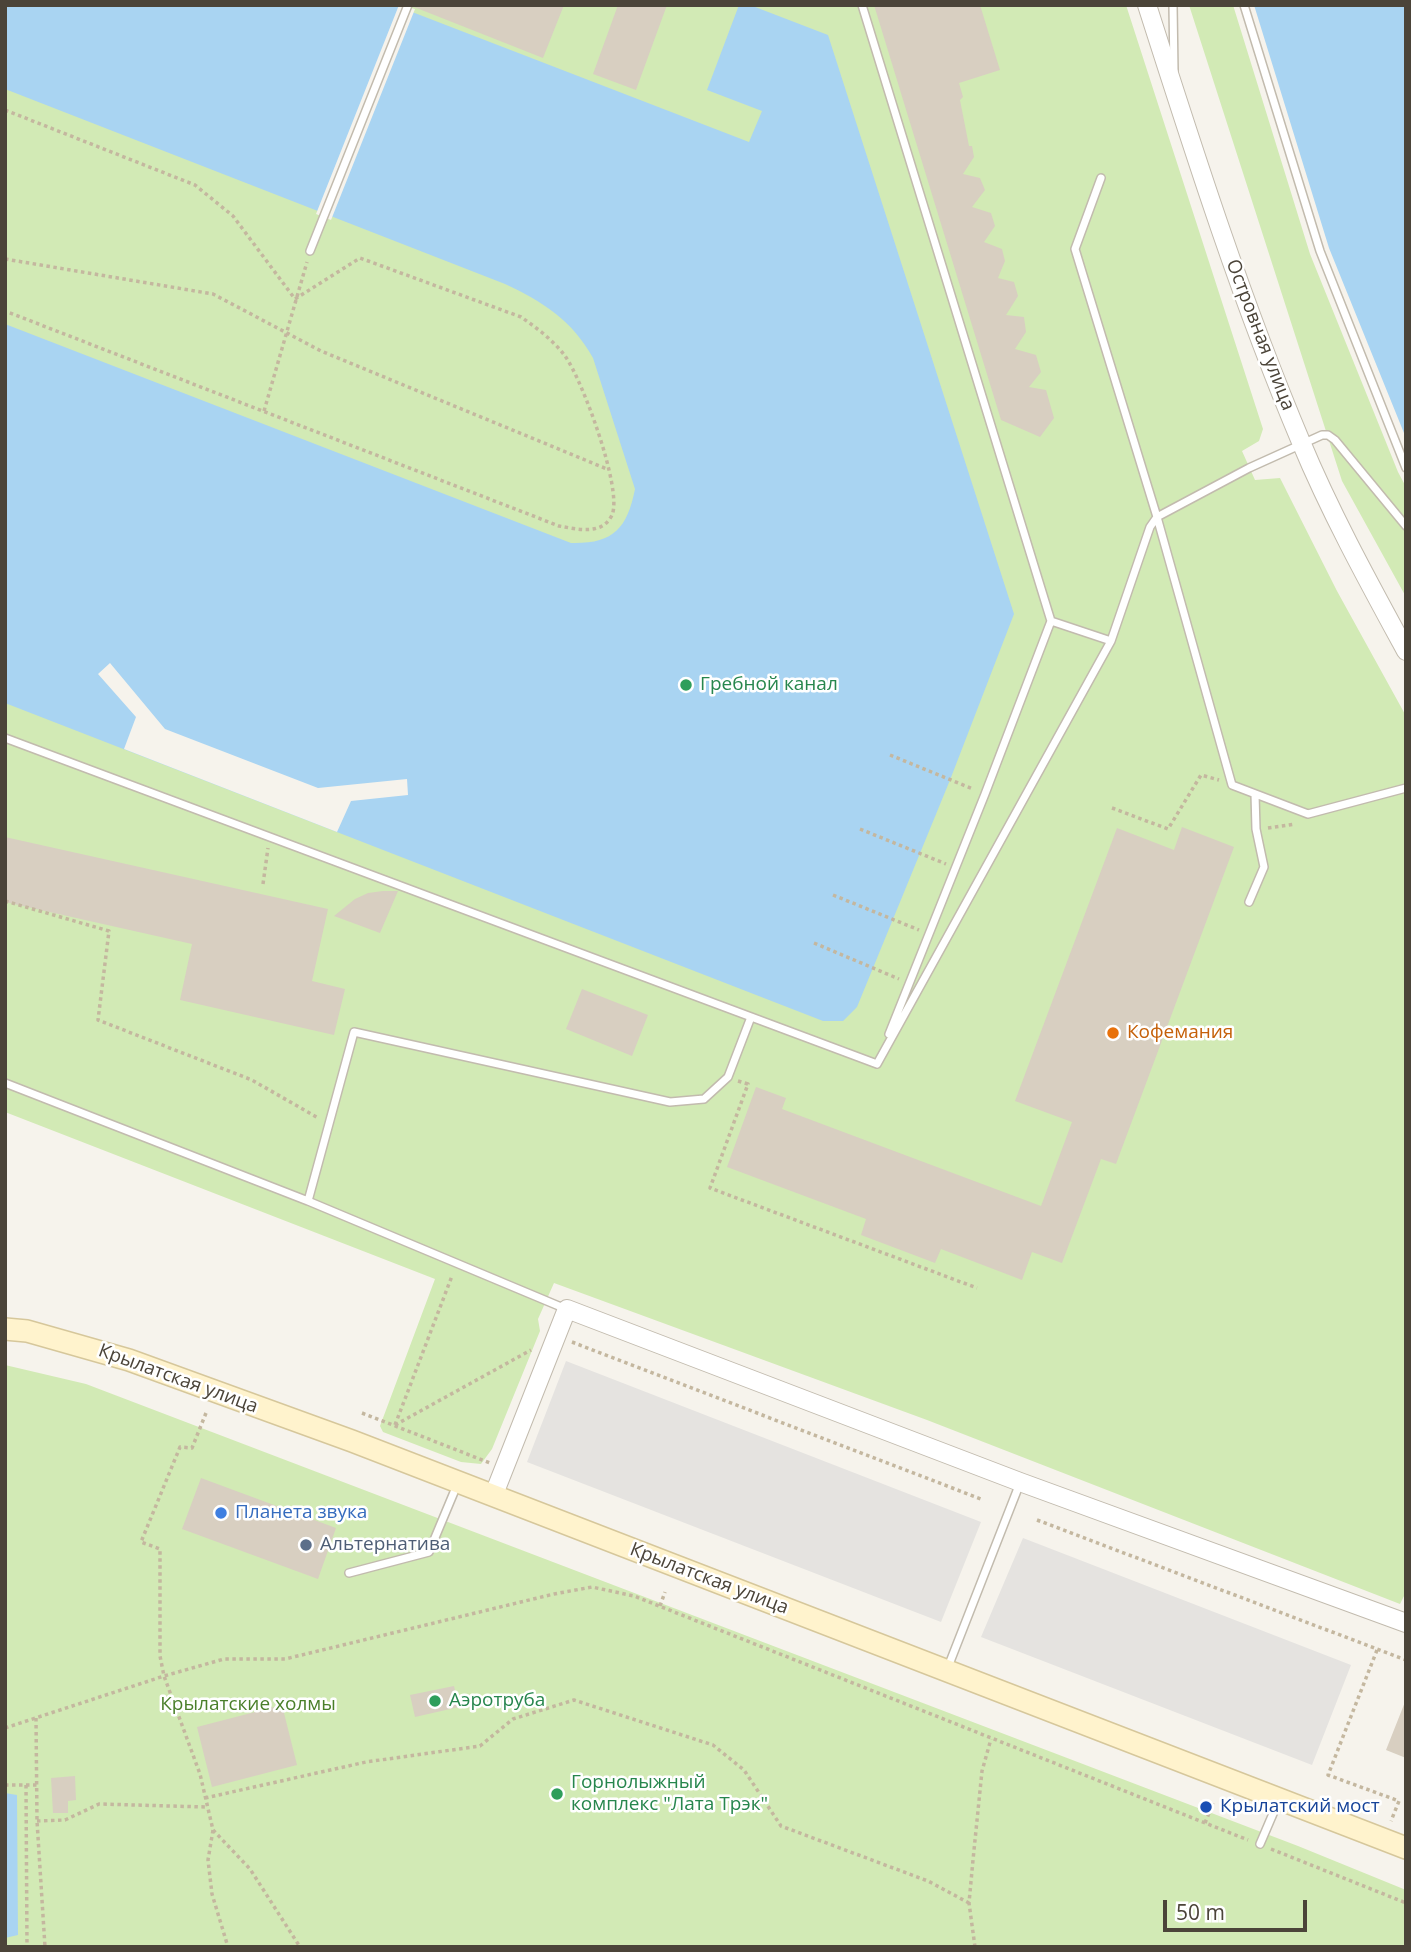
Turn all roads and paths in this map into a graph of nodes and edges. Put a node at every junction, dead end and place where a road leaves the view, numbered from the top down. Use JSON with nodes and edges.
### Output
{"nodes":[{"id":1,"x":408,"y":5,"type":"edge"},
{"id":2,"x":862,"y":5,"type":"edge"},
{"id":3,"x":1147,"y":5,"type":"edge"},
{"id":4,"x":1173,"y":5,"type":"edge"},
{"id":5,"x":1244,"y":5,"type":"edge"},
{"id":6,"x":1175,"y":94,"type":"junction"},
{"id":7,"x":5,"y":110,"type":"edge"},
{"id":8,"x":1101,"y":178,"type":"dead end"},
{"id":9,"x":310,"y":251,"type":"joint"},
{"id":10,"x":5,"y":259,"type":"edge"},
{"id":11,"x":296,"y":299,"type":"junction"},
{"id":12,"x":5,"y":311,"type":"edge"},
{"id":13,"x":286,"y":333,"type":"junction"},
{"id":14,"x":264,"y":411,"type":"junction"},
{"id":15,"x":1301,"y":443,"type":"junction"},
{"id":16,"x":1406,"y":468,"type":"edge"},
{"id":17,"x":607,"y":469,"type":"junction"},
{"id":18,"x":1157,"y":517,"type":"junction"},
{"id":19,"x":1406,"y":526,"type":"edge"},
{"id":20,"x":1051,"y":621,"type":"junction"},
{"id":21,"x":1111,"y":641,"type":"junction"},
{"id":22,"x":1406,"y":651,"type":"edge"},
{"id":23,"x":5,"y":738,"type":"edge"},
{"id":24,"x":890,"y":755,"type":"dead end"},
{"id":25,"x":1233,"y":785,"type":"junction"},
{"id":26,"x":1406,"y":788,"type":"edge"},
{"id":27,"x":985,"y":794,"type":"junction"},
{"id":28,"x":1255,"y":794,"type":"junction"},
{"id":29,"x":1112,"y":808,"type":"dead end"},
{"id":30,"x":860,"y":829,"type":"dead end"},
{"id":31,"x":270,"y":835,"type":"junction"},
{"id":32,"x":955,"y":868,"type":"junction"},
{"id":33,"x":263,"y":884,"type":"dead end"},
{"id":34,"x":833,"y":895,"type":"dead end"},
{"id":35,"x":5,"y":901,"type":"edge"},
{"id":36,"x":1249,"y":902,"type":"dead end"},
{"id":37,"x":929,"y":934,"type":"junction"},
{"id":38,"x":814,"y":943,"type":"dead end"},
{"id":39,"x":909,"y":983,"type":"junction"},
{"id":40,"x":751,"y":1017,"type":"junction"},
{"id":41,"x":877,"y":1064,"type":"junction"},
{"id":42,"x":5,"y":1083,"type":"edge"},
{"id":43,"x":748,"y":1084,"type":"dead end"},
{"id":44,"x":329,"y":1125,"type":"junction"},
{"id":45,"x":308,"y":1201,"type":"junction"},
{"id":46,"x":456,"y":1264,"type":"junction"},
{"id":47,"x":977,"y":1287,"type":"dead end"},
{"id":48,"x":567,"y":1309,"type":"junction"},
{"id":49,"x":5,"y":1329,"type":"edge"},
{"id":50,"x":557,"y":1336,"type":"junction"},
{"id":51,"x":206,"y":1413,"type":"dead end"},
{"id":52,"x":362,"y":1413,"type":"dead end"},
{"id":53,"x":395,"y":1426,"type":"junction"},
{"id":54,"x":505,"y":1469,"type":"junction"},
{"id":55,"x":458,"y":1481,"type":"junction"},
{"id":56,"x":1020,"y":1482,"type":"junction"},
{"id":57,"x":494,"y":1494,"type":"junction"},
{"id":58,"x":981,"y":1499,"type":"dead end"},
{"id":59,"x":1037,"y":1520,"type":"dead end"},
{"id":60,"x":349,"y":1573,"type":"dead end"},
{"id":61,"x":665,"y":1592,"type":"dead end"},
{"id":62,"x":660,"y":1606,"type":"junction"},
{"id":63,"x":1406,"y":1623,"type":"edge"},
{"id":64,"x":1377,"y":1650,"type":"junction"},
{"id":65,"x":1405,"y":1660,"type":"edge"},
{"id":66,"x":946,"y":1672,"type":"junction"},
{"id":67,"x":164,"y":1676,"type":"junction"},
{"id":68,"x":36,"y":1718,"type":"junction"},
{"id":69,"x":5,"y":1728,"type":"edge"},
{"id":70,"x":991,"y":1739,"type":"junction"},
{"id":71,"x":5,"y":1785,"type":"edge"},
{"id":72,"x":26,"y":1785,"type":"junction"},
{"id":73,"x":37,"y":1785,"type":"junction"},
{"id":74,"x":205,"y":1798,"type":"junction"},
{"id":75,"x":1279,"y":1798,"type":"junction"},
{"id":76,"x":1399,"y":1801,"type":"junction"},
{"id":77,"x":1213,"y":1803,"type":"dead end"},
{"id":78,"x":1406,"y":1803,"type":"edge"},
{"id":79,"x":207,"y":1807,"type":"junction"},
{"id":80,"x":37,"y":1821,"type":"junction"},
{"id":81,"x":1390,"y":1822,"type":"dead end"},
{"id":82,"x":1205,"y":1823,"type":"junction"},
{"id":83,"x":213,"y":1830,"type":"junction"},
{"id":84,"x":1260,"y":1844,"type":"junction"},
{"id":85,"x":1406,"y":1848,"type":"edge"},
{"id":86,"x":969,"y":1903,"type":"junction"},
{"id":87,"x":1406,"y":1903,"type":"edge"},
{"id":88,"x":27,"y":1947,"type":"edge"},
{"id":89,"x":45,"y":1947,"type":"edge"},
{"id":90,"x":228,"y":1947,"type":"edge"},
{"id":91,"x":300,"y":1947,"type":"edge"},
{"id":92,"x":975,"y":1947,"type":"edge"}],
"edges":[{"from":1,"to":9,"type":"lane"},
{"from":2,"to":20,"type":"lane"},
{"from":3,"to":6,"type":"street","name":"Островная улица"},
{"from":4,"to":6,"type":"lane"},
{"from":5,"to":16,"type":"lane"},
{"from":6,"to":15,"type":"street","name":"Островная улица"},
{"from":7,"to":11,"type":"path"},
{"from":8,"to":18,"type":"lane"},
{"from":9,"to":11,"type":"path"},
{"from":10,"to":13,"type":"path"},
{"from":11,"to":13,"type":"path"},
{"from":11,"to":17,"type":"path"},
{"from":12,"to":14,"type":"path"},
{"from":13,"to":14,"type":"path"},
{"from":13,"to":17,"type":"path"},
{"from":14,"to":17,"type":"path"},
{"from":15,"to":18,"type":"lane"},
{"from":15,"to":19,"type":"lane"},
{"from":15,"to":22,"type":"street","name":"Островная улица"},
{"from":18,"to":21,"type":"lane"},
{"from":18,"to":25,"type":"lane"},
{"from":20,"to":21,"type":"lane"},
{"from":20,"to":27,"type":"lane"},
{"from":21,"to":41,"type":"lane"},
{"from":23,"to":31,"type":"lane"},
{"from":24,"to":27,"type":"path"},
{"from":25,"to":28,"type":"lane"},
{"from":25,"to":29,"type":"path"},
{"from":26,"to":28,"type":"lane"},
{"from":27,"to":32,"type":"lane"},
{"from":28,"to":36,"type":"lane"},
{"from":30,"to":32,"type":"path"},
{"from":31,"to":33,"type":"path"},
{"from":31,"to":40,"type":"lane"},
{"from":32,"to":37,"type":"lane"},
{"from":34,"to":37,"type":"path"},
{"from":35,"to":44,"type":"path"},
{"from":37,"to":39,"type":"lane"},
{"from":38,"to":39,"type":"path"},
{"from":39,"to":41,"type":"lane"},
{"from":40,"to":41,"type":"lane"},
{"from":40,"to":44,"type":"lane"},
{"from":42,"to":45,"type":"lane"},
{"from":43,"to":47,"type":"path"},
{"from":44,"to":45,"type":"lane"},
{"from":45,"to":46,"type":"lane"},
{"from":46,"to":48,"type":"lane"},
{"from":46,"to":53,"type":"path"},
{"from":48,"to":50,"type":"street"},
{"from":48,"to":56,"type":"street"},
{"from":49,"to":55,"type":"main road","name":"Крылатская улица"},
{"from":50,"to":53,"type":"path"},
{"from":50,"to":54,"type":"street"},
{"from":50,"to":58,"type":"path"},
{"from":51,"to":67,"type":"path"},
{"from":52,"to":53,"type":"path"},
{"from":53,"to":54,"type":"path"},
{"from":54,"to":57,"type":"street"},
{"from":55,"to":57,"type":"main road","name":"Крылатская улица"},
{"from":55,"to":60,"type":"lane"},
{"from":56,"to":63,"type":"street"},
{"from":56,"to":66,"type":"lane"},
{"from":57,"to":66,"type":"main road","name":"Крылатская улица"},
{"from":59,"to":64,"type":"path"},
{"from":61,"to":62,"type":"path"},
{"from":62,"to":67,"type":"path"},
{"from":62,"to":70,"type":"path"},
{"from":64,"to":65,"type":"path"},
{"from":64,"to":76,"type":"path"},
{"from":66,"to":75,"type":"main road","name":"Крылатская улица"},
{"from":67,"to":68,"type":"path"},
{"from":67,"to":74,"type":"path"},
{"from":68,"to":69,"type":"path"},
{"from":68,"to":73,"type":"path"},
{"from":70,"to":82,"type":"path"},
{"from":70,"to":86,"type":"path"},
{"from":71,"to":72,"type":"path"},
{"from":72,"to":73,"type":"path"},
{"from":72,"to":88,"type":"path"},
{"from":73,"to":80,"type":"path"},
{"from":74,"to":79,"type":"path"},
{"from":74,"to":86,"type":"path"},
{"from":75,"to":84,"type":"lane"},
{"from":75,"to":85,"type":"main road","name":"Крылатская улица"},
{"from":76,"to":78,"type":"path"},
{"from":76,"to":81,"type":"path"},
{"from":77,"to":82,"type":"path"},
{"from":79,"to":80,"type":"path"},
{"from":79,"to":83,"type":"path"},
{"from":80,"to":89,"type":"path"},
{"from":82,"to":84,"type":"path"},
{"from":83,"to":90,"type":"path"},
{"from":83,"to":91,"type":"path"},
{"from":84,"to":87,"type":"path"},
{"from":86,"to":92,"type":"path"}]}
